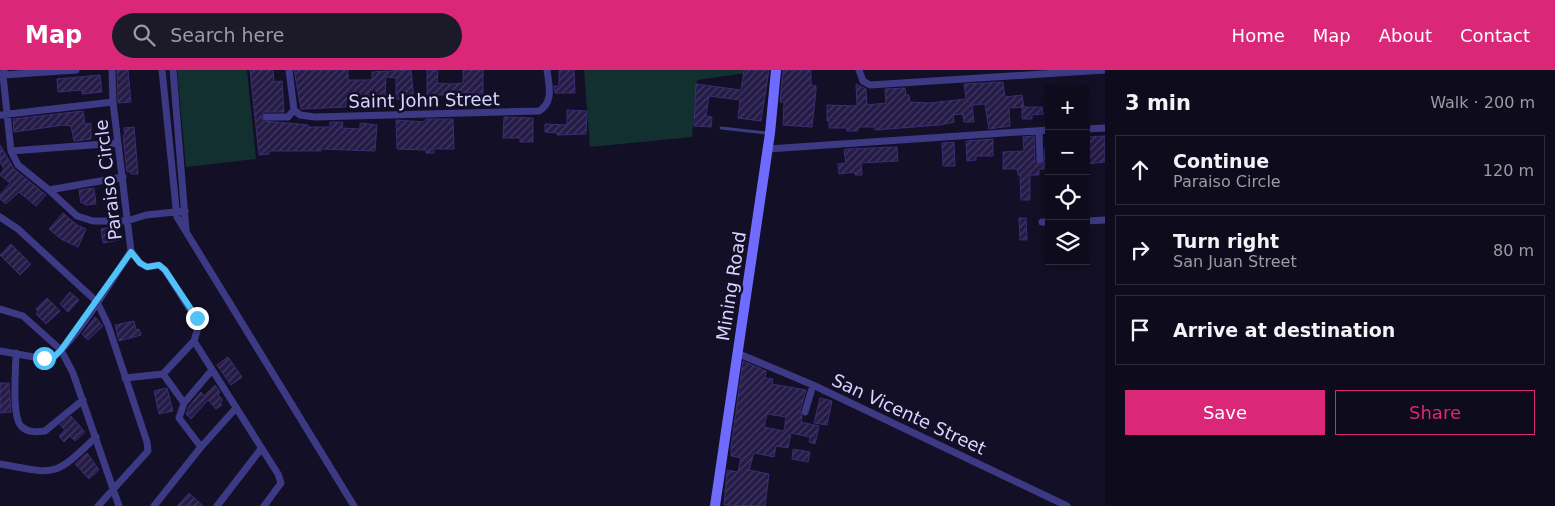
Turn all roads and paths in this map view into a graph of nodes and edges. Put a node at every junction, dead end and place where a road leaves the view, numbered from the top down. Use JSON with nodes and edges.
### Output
{"nodes":[{"id":1,"x":76,"y":70,"type":"edge"},
{"id":2,"x":112,"y":70,"type":"edge"},
{"id":3,"x":162,"y":70,"type":"edge"},
{"id":4,"x":173,"y":70,"type":"edge"},
{"id":5,"x":289,"y":70,"type":"edge"},
{"id":6,"x":547,"y":70,"type":"edge"},
{"id":7,"x":776,"y":70,"type":"edge"},
{"id":8,"x":859,"y":70,"type":"edge"},
{"id":9,"x":1105,"y":70,"type":"edge"},
{"id":10,"x":4,"y":72,"type":"edge"},
{"id":11,"x":1052,"y":72,"type":"edge"},
{"id":12,"x":113,"y":102,"type":"junction"},
{"id":13,"x":294,"y":110,"type":"junction"},
{"id":14,"x":3,"y":114,"type":"edge"},
{"id":15,"x":266,"y":117,"type":"dead end"},
{"id":16,"x":720,"y":128,"type":"dead end"},
{"id":17,"x":1105,"y":128,"type":"edge"},
{"id":18,"x":1090,"y":129,"type":"edge"},
{"id":19,"x":1045,"y":130,"type":"edge"},
{"id":20,"x":1039,"y":131,"type":"junction"},
{"id":21,"x":179,"y":132,"type":"junction"},
{"id":22,"x":168,"y":133,"type":"junction"},
{"id":23,"x":770,"y":133,"type":"junction"},
{"id":24,"x":118,"y":143,"type":"junction"},
{"id":25,"x":768,"y":149,"type":"junction"},
{"id":26,"x":11,"y":151,"type":"junction"},
{"id":27,"x":1040,"y":160,"type":"dead end"},
{"id":28,"x":123,"y":177,"type":"junction"},
{"id":29,"x":49,"y":190,"type":"junction"},
{"id":30,"x":185,"y":211,"type":"junction"},
{"id":31,"x":176,"y":212,"type":"junction"},
{"id":32,"x":0,"y":216,"type":"edge"},
{"id":33,"x":127,"y":220,"type":"junction"},
{"id":34,"x":1105,"y":220,"type":"edge"},
{"id":35,"x":1090,"y":221,"type":"edge"},
{"id":36,"x":186,"y":230,"type":"junction"},
{"id":37,"x":131,"y":252,"type":"junction"},
{"id":38,"x":97,"y":302,"type":"junction"},
{"id":39,"x":0,"y":309,"type":"edge"},
{"id":40,"x":194,"y":341,"type":"junction"},
{"id":41,"x":61,"y":350,"type":"junction"},
{"id":42,"x":0,"y":351,"type":"edge"},
{"id":43,"x":16,"y":353,"type":"junction"},
{"id":44,"x":737,"y":353,"type":"junction"},
{"id":45,"x":212,"y":370,"type":"junction"},
{"id":46,"x":163,"y":374,"type":"junction"},
{"id":47,"x":124,"y":378,"type":"junction"},
{"id":48,"x":813,"y":385,"type":"junction"},
{"id":49,"x":83,"y":400,"type":"junction"},
{"id":50,"x":184,"y":403,"type":"junction"},
{"id":51,"x":236,"y":408,"type":"junction"},
{"id":52,"x":805,"y":412,"type":"dead end"},
{"id":53,"x":96,"y":437,"type":"junction"},
{"id":54,"x":201,"y":446,"type":"junction"},
{"id":55,"x":261,"y":449,"type":"junction"},
{"id":56,"x":0,"y":464,"type":"edge"},
{"id":57,"x":112,"y":491,"type":"junction"},
{"id":58,"x":98,"y":506,"type":"edge"},
{"id":59,"x":119,"y":506,"type":"edge"},
{"id":60,"x":154,"y":506,"type":"edge"},
{"id":61,"x":217,"y":506,"type":"edge"},
{"id":62,"x":264,"y":506,"type":"edge"},
{"id":63,"x":354,"y":506,"type":"edge"},
{"id":64,"x":715,"y":506,"type":"edge"},
{"id":65,"x":1067,"y":506,"type":"edge"}],
"edges":[{"from":1,"to":10,"type":"street"},
{"from":2,"to":12,"type":"street","name":"Paraiso Circle"},
{"from":3,"to":22,"type":"street"},
{"from":4,"to":21,"type":"street"},
{"from":5,"to":13,"type":"street"},
{"from":6,"to":13,"type":"street","name":"Saint John Street"},
{"from":7,"to":23,"type":"street","name":"Mining Road"},
{"from":8,"to":11,"type":"street"},
{"from":9,"to":11,"type":"street"},
{"from":10,"to":14,"type":"street"},
{"from":12,"to":14,"type":"street"},
{"from":12,"to":24,"type":"street","name":"Paraiso Circle"},
{"from":13,"to":15,"type":"street"},
{"from":14,"to":26,"type":"street"},
{"from":16,"to":23,"type":"lane"},
{"from":17,"to":18,"type":"street"},
{"from":19,"to":20,"type":"street"},
{"from":20,"to":25,"type":"street"},
{"from":20,"to":27,"type":"street"},
{"from":21,"to":22,"type":"street"},
{"from":21,"to":30,"type":"street"},
{"from":22,"to":31,"type":"street"},
{"from":23,"to":25,"type":"street","name":"Mining Road"},
{"from":24,"to":26,"type":"street"},
{"from":24,"to":28,"type":"street","name":"Paraiso Circle"},
{"from":25,"to":44,"type":"street","name":"Mining Road"},
{"from":26,"to":29,"type":"street"},
{"from":28,"to":29,"type":"street"},
{"from":28,"to":33,"type":"street","name":"Paraiso Circle"},
{"from":29,"to":33,"type":"street"},
{"from":30,"to":31,"type":"street"},
{"from":30,"to":36,"type":"street"},
{"from":31,"to":33,"type":"street"},
{"from":31,"to":36,"type":"street"},
{"from":32,"to":38,"type":"street"},
{"from":33,"to":37,"type":"street","name":"Paraiso Circle"},
{"from":34,"to":35,"type":"street"},
{"from":36,"to":63,"type":"street"},
{"from":37,"to":38,"type":"street","name":"Paraiso Circle"},
{"from":37,"to":40,"type":"street"},
{"from":38,"to":41,"type":"street","name":"Paraiso Circle"},
{"from":38,"to":47,"type":"street"},
{"from":39,"to":41,"type":"street"},
{"from":40,"to":45,"type":"street"},
{"from":40,"to":46,"type":"street"},
{"from":41,"to":43,"type":"street"},
{"from":41,"to":49,"type":"street"},
{"from":42,"to":43,"type":"street"},
{"from":43,"to":49,"type":"street"},
{"from":44,"to":48,"type":"street","name":"San Vicente Street"},
{"from":44,"to":64,"type":"street","name":"Mining Road"},
{"from":45,"to":50,"type":"street"},
{"from":45,"to":51,"type":"street"},
{"from":46,"to":47,"type":"street"},
{"from":46,"to":50,"type":"street"},
{"from":47,"to":57,"type":"street"},
{"from":48,"to":52,"type":"street"},
{"from":48,"to":65,"type":"street","name":"San Vicente Street"},
{"from":49,"to":53,"type":"street"},
{"from":50,"to":54,"type":"street"},
{"from":51,"to":54,"type":"street"},
{"from":51,"to":55,"type":"street"},
{"from":53,"to":56,"type":"street"},
{"from":53,"to":57,"type":"street"},
{"from":54,"to":60,"type":"street"},
{"from":55,"to":61,"type":"street"},
{"from":55,"to":62,"type":"street"},
{"from":57,"to":58,"type":"street"},
{"from":57,"to":59,"type":"street"}]}
